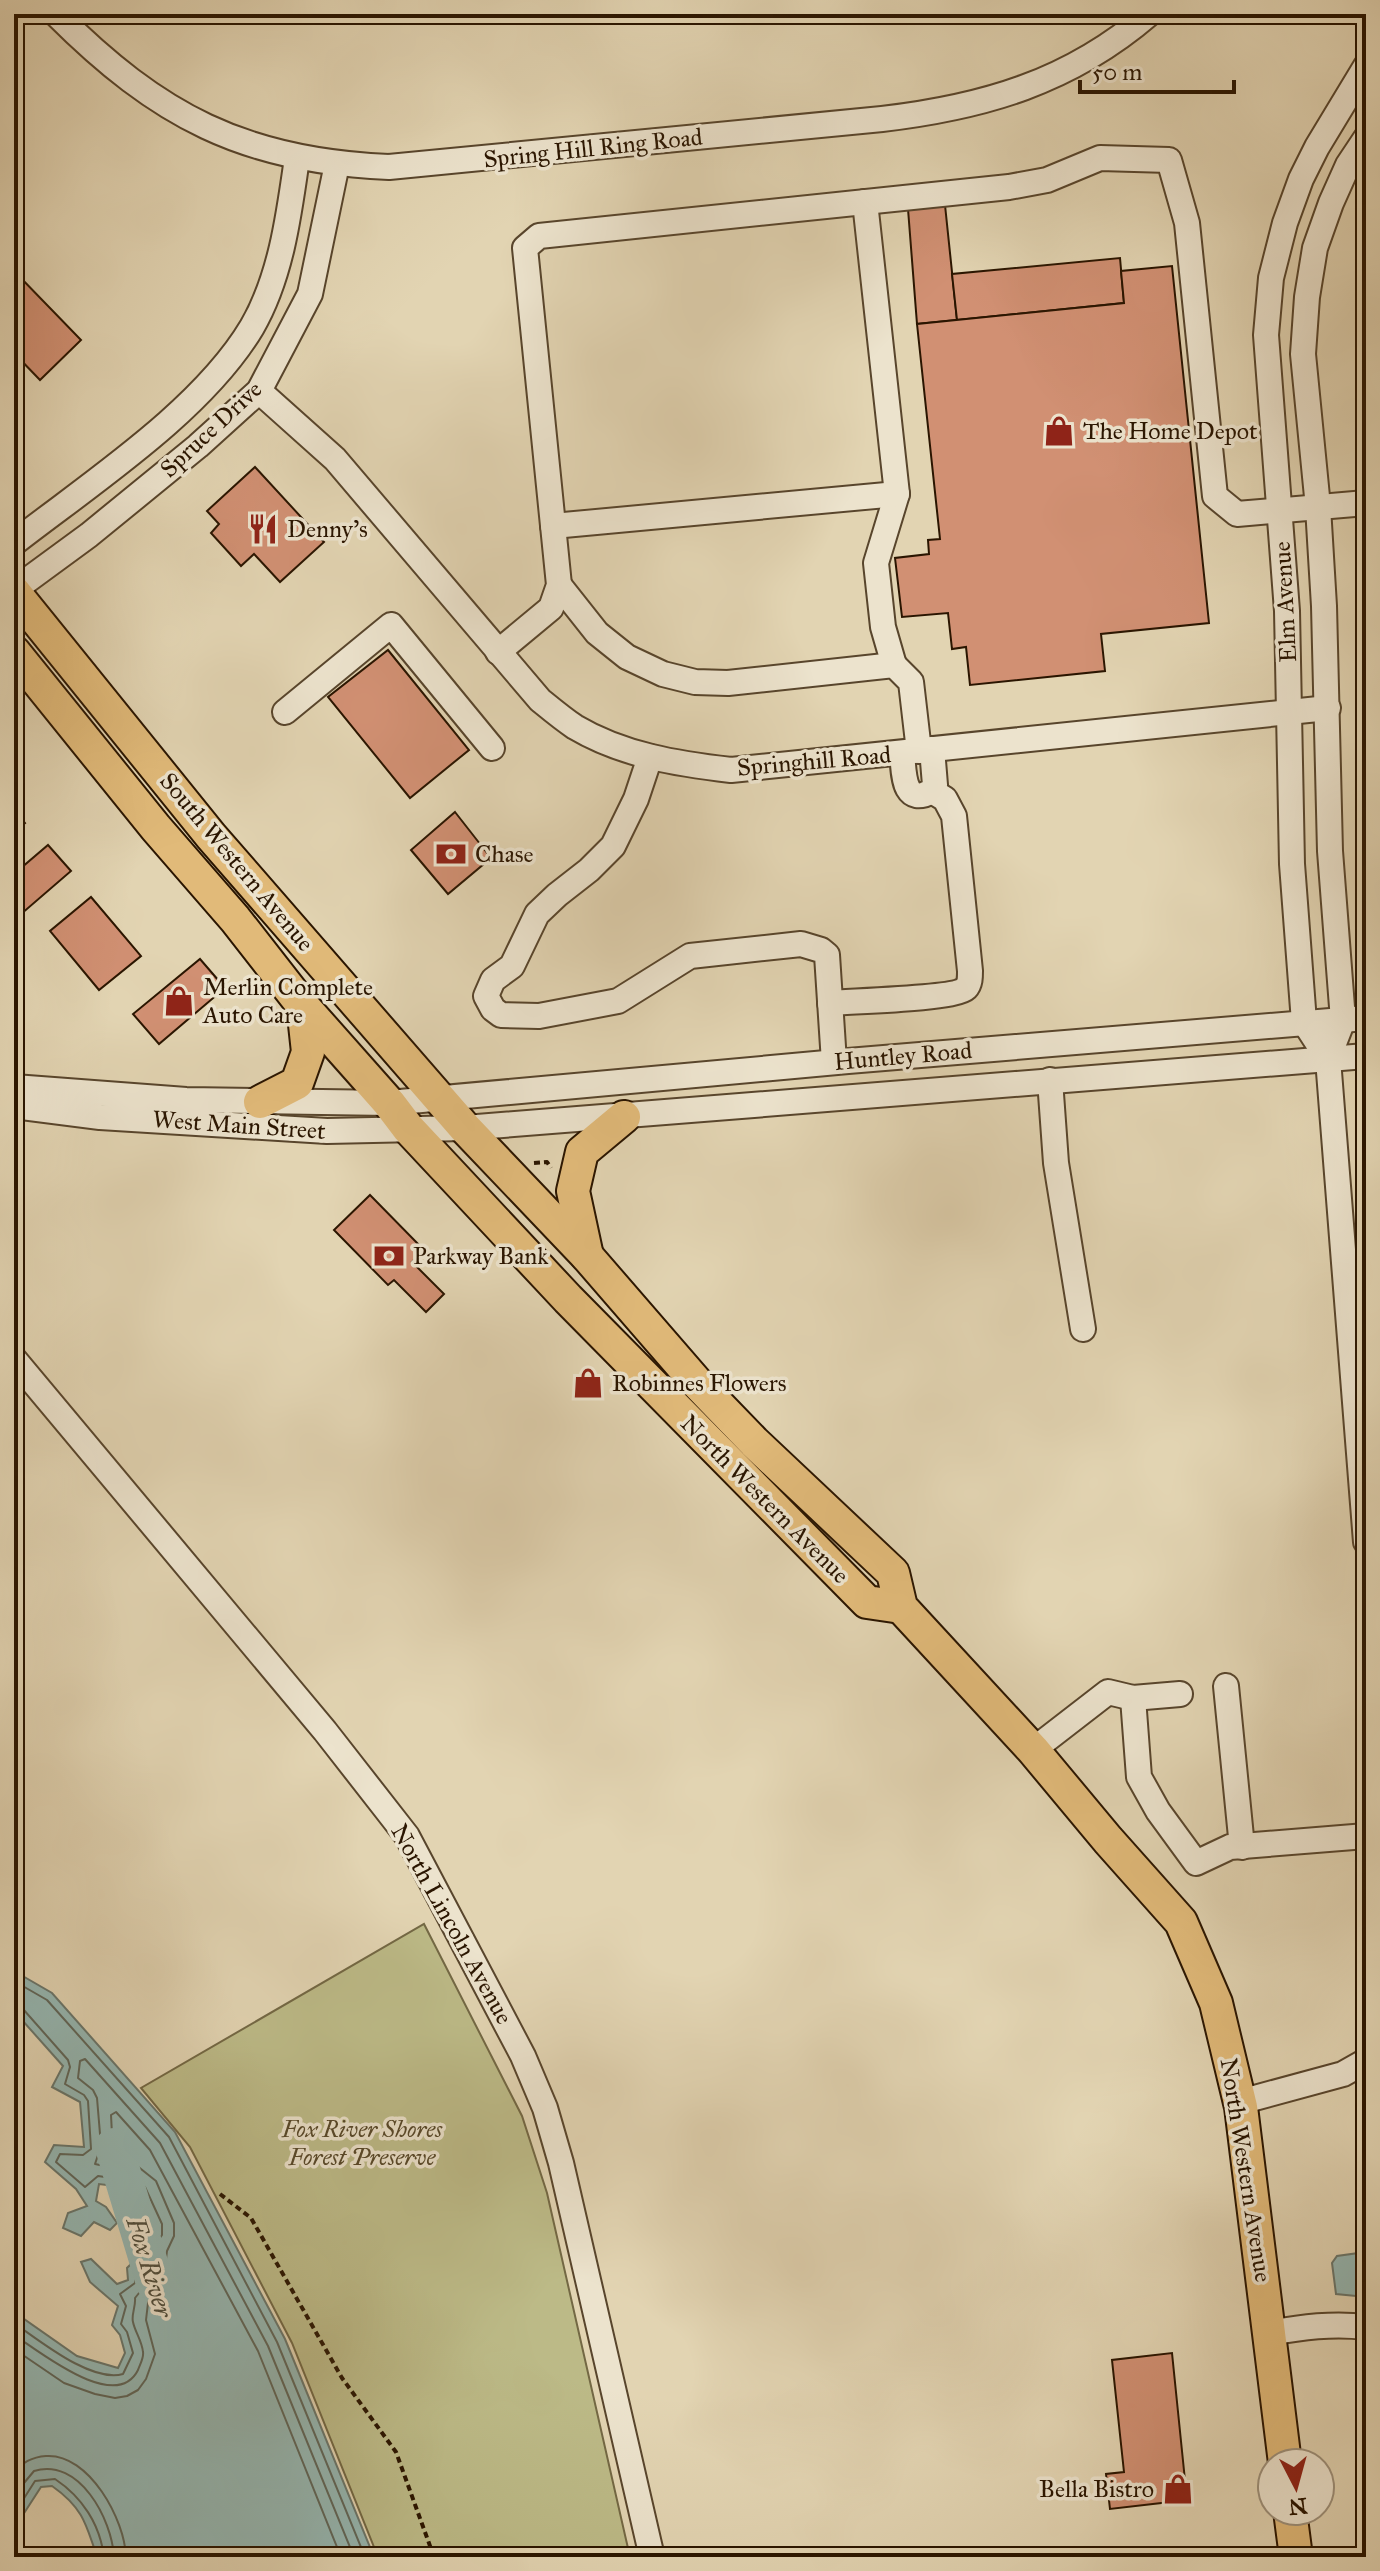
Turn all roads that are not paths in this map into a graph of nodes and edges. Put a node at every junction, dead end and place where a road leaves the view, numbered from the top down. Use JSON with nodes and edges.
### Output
{"nodes":[{"id":1,"x":56,"y":14,"type":"edge"},
{"id":2,"x":1149,"y":14,"type":"edge"},
{"id":3,"x":1366,"y":66,"type":"edge"},
{"id":4,"x":1366,"y":138,"type":"edge"},
{"id":5,"x":1317,"y":147,"type":"junction"},
{"id":6,"x":297,"y":158,"type":"junction"},
{"id":7,"x":337,"y":164,"type":"junction"},
{"id":8,"x":1348,"y":165,"type":"junction"},
{"id":9,"x":865,"y":202,"type":"junction"},
{"id":10,"x":259,"y":391,"type":"junction"},
{"id":11,"x":897,"y":494,"type":"junction"},
{"id":12,"x":1366,"y":503,"type":"edge"},
{"id":13,"x":1318,"y":507,"type":"junction"},
{"id":14,"x":1280,"y":511,"type":"junction"},
{"id":15,"x":553,"y":526,"type":"junction"},
{"id":16,"x":14,"y":543,"type":"edge"},
{"id":17,"x":559,"y":585,"type":"junction"},
{"id":18,"x":14,"y":591,"type":"edge"},
{"id":19,"x":14,"y":652,"type":"edge"},
{"id":20,"x":498,"y":652,"type":"junction"},
{"id":21,"x":894,"y":665,"type":"junction"},
{"id":22,"x":1328,"y":708,"type":"junction"},
{"id":23,"x":285,"y":712,"type":"dead end"},
{"id":24,"x":1289,"y":712,"type":"junction"},
{"id":25,"x":492,"y":748,"type":"dead end"},
{"id":26,"x":918,"y":751,"type":"junction"},
{"id":27,"x":650,"y":757,"type":"junction"},
{"id":28,"x":830,"y":1003,"type":"junction"},
{"id":29,"x":303,"y":1006,"type":"junction"},
{"id":30,"x":1355,"y":1019,"type":"edge"},
{"id":31,"x":1304,"y":1022,"type":"junction"},
{"id":32,"x":1366,"y":1056,"type":"edge"},
{"id":33,"x":1328,"y":1059,"type":"junction"},
{"id":34,"x":834,"y":1062,"type":"junction"},
{"id":35,"x":1050,"y":1080,"type":"junction"},
{"id":36,"x":14,"y":1087,"type":"edge"},
{"id":37,"x":440,"y":1100,"type":"junction"},
{"id":38,"x":260,"y":1102,"type":"junction"},
{"id":39,"x":389,"y":1103,"type":"junction"},
{"id":40,"x":14,"y":1106,"type":"edge"},
{"id":41,"x":624,"y":1117,"type":"junction"},
{"id":42,"x":408,"y":1128,"type":"junction"},
{"id":43,"x":465,"y":1128,"type":"junction"},
{"id":44,"x":587,"y":1256,"type":"junction"},
{"id":45,"x":1083,"y":1329,"type":"dead end"},
{"id":46,"x":14,"y":1359,"type":"edge"},
{"id":47,"x":1366,"y":1542,"type":"edge"},
{"id":48,"x":901,"y":1607,"type":"junction"},
{"id":49,"x":1226,"y":1686,"type":"dead end"},
{"id":50,"x":1180,"y":1694,"type":"dead end"},
{"id":51,"x":1133,"y":1698,"type":"junction"},
{"id":52,"x":1033,"y":1750,"type":"junction"},
{"id":53,"x":1366,"y":1836,"type":"edge"},
{"id":54,"x":1242,"y":1847,"type":"junction"},
{"id":55,"x":1366,"y":2061,"type":"edge"},
{"id":56,"x":1240,"y":2102,"type":"junction"},
{"id":57,"x":1366,"y":2327,"type":"edge"},
{"id":58,"x":1270,"y":2333,"type":"junction"},
{"id":59,"x":1283,"y":2447,"type":"edge"},
{"id":60,"x":1292,"y":2527,"type":"edge"},
{"id":61,"x":652,"y":2557,"type":"edge"},
{"id":62,"x":1296,"y":2557,"type":"edge"}],
"edges":[{"from":1,"to":6,"type":"street","name":"Spring Hill Ring Road"},
{"from":2,"to":7,"type":"street","name":"Spring Hill Ring Road"},
{"from":3,"to":5,"type":"street","name":"Elm Avenue"},
{"from":4,"to":8,"type":"street","name":"Elm Avenue"},
{"from":5,"to":8,"type":"street"},
{"from":5,"to":14,"type":"street","name":"Elm Avenue"},
{"from":6,"to":7,"type":"street","name":"Spring Hill Ring Road"},
{"from":6,"to":16,"type":"street","name":"Spruce Drive"},
{"from":7,"to":10,"type":"street","name":"Spruce Drive"},
{"from":8,"to":13,"type":"street","name":"Elm Avenue"},
{"from":9,"to":11,"type":"street"},
{"from":9,"to":14,"type":"street"},
{"from":9,"to":15,"type":"street"},
{"from":10,"to":18,"type":"street","name":"Spruce Drive"},
{"from":10,"to":20,"type":"street","name":"Springhill Road"},
{"from":11,"to":15,"type":"street"},
{"from":11,"to":21,"type":"street"},
{"from":12,"to":13,"type":"street"},
{"from":13,"to":14,"type":"street"},
{"from":13,"to":22,"type":"street","name":"Elm Avenue"},
{"from":14,"to":24,"type":"street","name":"Elm Avenue"},
{"from":15,"to":17,"type":"street"},
{"from":17,"to":20,"type":"street"},
{"from":17,"to":21,"type":"street"},
{"from":18,"to":37,"type":"main road","name":"South Western Avenue"},
{"from":19,"to":29,"type":"main road","name":"South Western Avenue"},
{"from":20,"to":27,"type":"street","name":"Springhill Road"},
{"from":21,"to":26,"type":"street"},
{"from":22,"to":24,"type":"street","name":"Springhill Road"},
{"from":22,"to":30,"type":"street","name":"Elm Avenue"},
{"from":23,"to":25,"type":"street"},
{"from":24,"to":26,"type":"street","name":"Springhill Road"},
{"from":24,"to":31,"type":"street","name":"Elm Avenue"},
{"from":26,"to":27,"type":"street","name":"Springhill Road"},
{"from":26,"to":28,"type":"street"},
{"from":27,"to":28,"type":"street"},
{"from":28,"to":34,"type":"street"},
{"from":29,"to":38,"type":"main road"},
{"from":29,"to":39,"type":"main road","name":"South Western Avenue"},
{"from":30,"to":31,"type":"street","name":"Huntley Road"},
{"from":30,"to":33,"type":"street","name":"Elm Avenue"},
{"from":31,"to":33,"type":"street","name":"Elm Avenue"},
{"from":31,"to":34,"type":"street","name":"Huntley Road"},
{"from":32,"to":33,"type":"street","name":"Huntley Road"},
{"from":33,"to":35,"type":"street","name":"Huntley Road"},
{"from":33,"to":47,"type":"street","name":"Elm Avenue"},
{"from":34,"to":37,"type":"street","name":"Huntley Road"},
{"from":35,"to":41,"type":"street","name":"Huntley Road"},
{"from":35,"to":45,"type":"street"},
{"from":36,"to":38,"type":"street","name":"West Main Street"},
{"from":37,"to":39,"type":"street","name":"West Main Street"},
{"from":37,"to":43,"type":"main road","name":"South Western Avenue"},
{"from":38,"to":39,"type":"street","name":"West Main Street"},
{"from":39,"to":42,"type":"main road","name":"South Western Avenue"},
{"from":40,"to":42,"type":"street","name":"West Main Street"},
{"from":41,"to":43,"type":"street","name":"Huntley Road"},
{"from":41,"to":44,"type":"main road"},
{"from":42,"to":43,"type":"street","name":"West Main Street"},
{"from":42,"to":48,"type":"main road","name":"North Western Avenue"},
{"from":43,"to":44,"type":"main road","name":"North Western Avenue"},
{"from":44,"to":48,"type":"main road","name":"North Western Avenue"},
{"from":46,"to":61,"type":"street","name":"North Lincoln Avenue"},
{"from":48,"to":52,"type":"main road","name":"North Western Avenue"},
{"from":49,"to":54,"type":"street"},
{"from":50,"to":51,"type":"street"},
{"from":51,"to":52,"type":"street"},
{"from":51,"to":54,"type":"street"},
{"from":52,"to":56,"type":"main road","name":"North Western Avenue"},
{"from":53,"to":54,"type":"street"},
{"from":55,"to":56,"type":"street"},
{"from":56,"to":58,"type":"main road","name":"North Western Avenue"},
{"from":57,"to":58,"type":"street"},
{"from":58,"to":59,"type":"main road","name":"North Western Avenue"},
{"from":60,"to":62,"type":"main road"}]}
